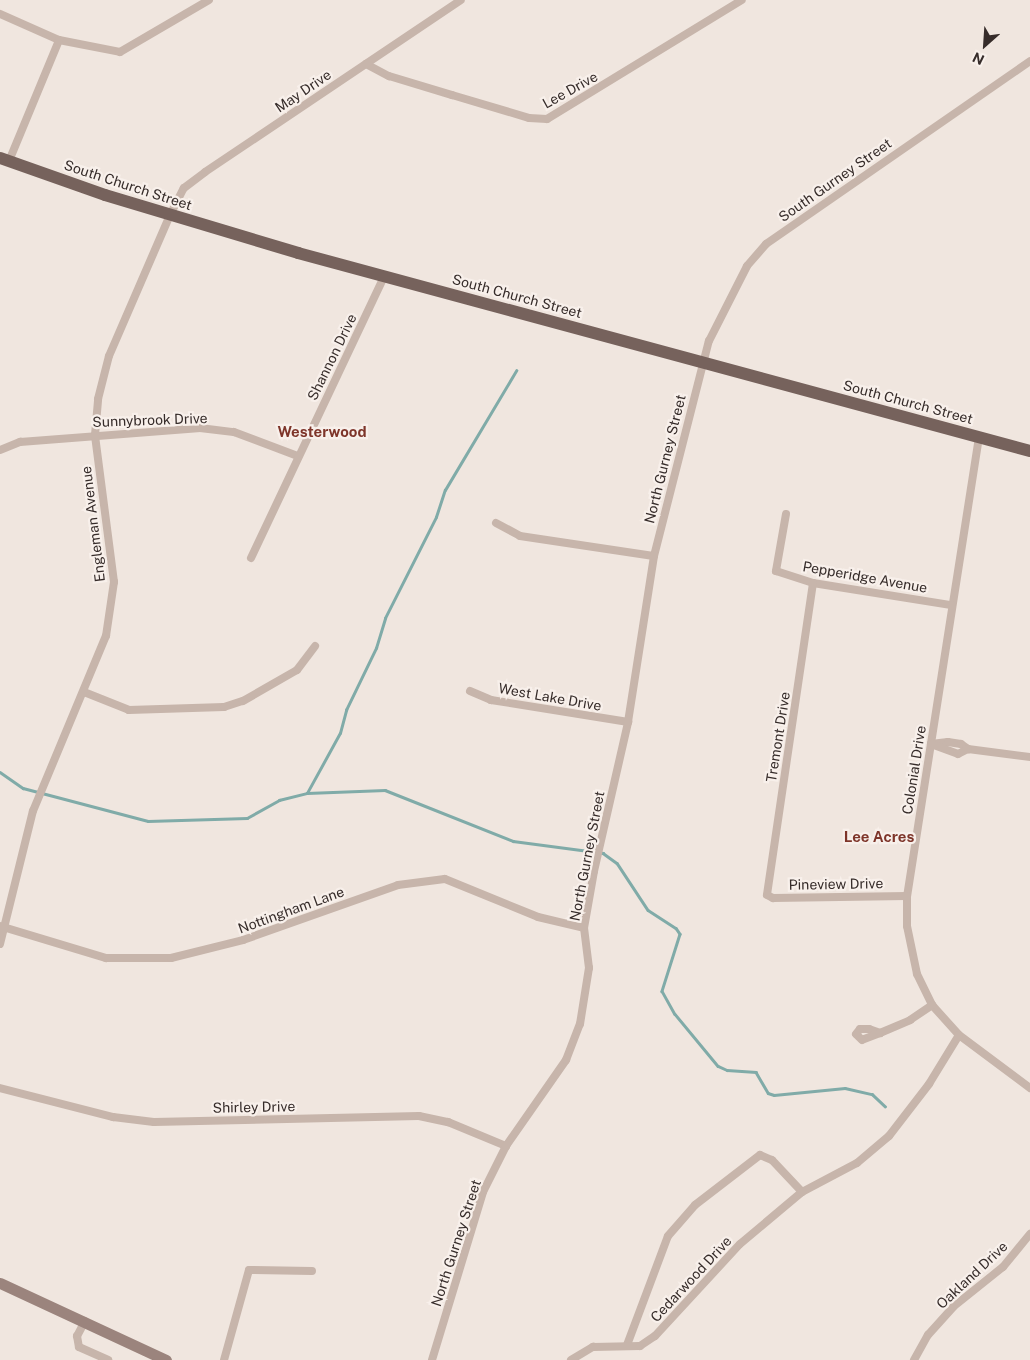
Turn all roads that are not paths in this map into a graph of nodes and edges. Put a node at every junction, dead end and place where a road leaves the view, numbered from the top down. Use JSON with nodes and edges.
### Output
{"nodes":[{"id":1,"x":209,"y":0,"type":"edge"},
{"id":2,"x":461,"y":0,"type":"edge"},
{"id":3,"x":742,"y":0,"type":"edge"},
{"id":4,"x":0,"y":14,"type":"edge"},
{"id":5,"x":59,"y":40,"type":"junction"},
{"id":6,"x":1030,"y":61,"type":"edge"},
{"id":7,"x":366,"y":64,"type":"junction"},
{"id":8,"x":5,"y":159,"type":"edge"},
{"id":9,"x":170,"y":215,"type":"junction"},
{"id":10,"x":384,"y":276,"type":"junction"},
{"id":11,"x":702,"y":361,"type":"junction"},
{"id":12,"x":95,"y":435,"type":"junction"},
{"id":13,"x":979,"y":437,"type":"junction"},
{"id":14,"x":0,"y":450,"type":"edge"},
{"id":15,"x":1030,"y":451,"type":"edge"},
{"id":16,"x":298,"y":456,"type":"junction"},
{"id":17,"x":786,"y":514,"type":"dead end"},
{"id":18,"x":496,"y":523,"type":"dead end"},
{"id":19,"x":654,"y":556,"type":"junction"},
{"id":20,"x":251,"y":558,"type":"dead end"},
{"id":21,"x":814,"y":583,"type":"junction"},
{"id":22,"x":951,"y":605,"type":"junction"},
{"id":23,"x":315,"y":646,"type":"dead end"},
{"id":24,"x":470,"y":691,"type":"dead end"},
{"id":25,"x":84,"y":692,"type":"junction"},
{"id":26,"x":628,"y":722,"type":"junction"},
{"id":27,"x":931,"y":744,"type":"junction"},
{"id":28,"x":1030,"y":757,"type":"edge"},
{"id":29,"x":767,"y":895,"type":"joint"},
{"id":30,"x":907,"y":896,"type":"junction"},
{"id":31,"x":2,"y":927,"type":"edge"},
{"id":32,"x":584,"y":928,"type":"junction"},
{"id":33,"x":0,"y":944,"type":"edge"},
{"id":34,"x":932,"y":1005,"type":"junction"},
{"id":35,"x":880,"y":1033,"type":"dead end"},
{"id":36,"x":959,"y":1036,"type":"junction"},
{"id":37,"x":0,"y":1088,"type":"edge"},
{"id":38,"x":1030,"y":1088,"type":"edge"},
{"id":39,"x":506,"y":1146,"type":"junction"},
{"id":40,"x":802,"y":1192,"type":"junction"},
{"id":41,"x":1030,"y":1234,"type":"edge"},
{"id":42,"x":312,"y":1271,"type":"dead end"},
{"id":43,"x":0,"y":1283,"type":"edge"},
{"id":44,"x":85,"y":1321,"type":"junction"},
{"id":45,"x":626,"y":1345,"type":"junction"},
{"id":46,"x":108,"y":1360,"type":"edge"},
{"id":47,"x":166,"y":1360,"type":"edge"},
{"id":48,"x":224,"y":1360,"type":"edge"},
{"id":49,"x":432,"y":1360,"type":"edge"},
{"id":50,"x":571,"y":1360,"type":"edge"},
{"id":51,"x":914,"y":1360,"type":"edge"}],
"edges":[{"from":1,"to":5,"type":"street"},
{"from":2,"to":7,"type":"street","name":"May Drive"},
{"from":3,"to":7,"type":"street","name":"Lee Drive"},
{"from":4,"to":5,"type":"street"},
{"from":5,"to":8,"type":"street"},
{"from":6,"to":11,"type":"street","name":"South Gurney Street"},
{"from":7,"to":9,"type":"street","name":"May Drive"},
{"from":8,"to":9,"type":"main road","name":"South Church Street"},
{"from":9,"to":10,"type":"main road","name":"South Church Street"},
{"from":9,"to":12,"type":"street","name":"Engleman Avenue"},
{"from":10,"to":11,"type":"main road","name":"South Church Street"},
{"from":10,"to":16,"type":"street","name":"Shannon Drive"},
{"from":11,"to":13,"type":"main road","name":"South Church Street"},
{"from":11,"to":19,"type":"street","name":"North Gurney Street"},
{"from":12,"to":14,"type":"street","name":"Sunnybrook Drive"},
{"from":12,"to":16,"type":"street","name":"Sunnybrook Drive"},
{"from":12,"to":25,"type":"street","name":"Engleman Avenue"},
{"from":13,"to":15,"type":"main road","name":"South Church Street"},
{"from":13,"to":22,"type":"street","name":"Colonial Drive"},
{"from":16,"to":20,"type":"street","name":"Shannon Drive"},
{"from":17,"to":21,"type":"street","name":"Pepperidge Avenue"},
{"from":18,"to":19,"type":"street"},
{"from":19,"to":26,"type":"street","name":"North Gurney Street"},
{"from":21,"to":22,"type":"street","name":"Pepperidge Avenue"},
{"from":21,"to":29,"type":"street","name":"Tremont Drive"},
{"from":22,"to":27,"type":"street","name":"Colonial Drive"},
{"from":23,"to":25,"type":"street"},
{"from":24,"to":26,"type":"street","name":"West Lake Drive"},
{"from":25,"to":31,"type":"street","name":"Engleman Avenue"},
{"from":26,"to":32,"type":"street","name":"North Gurney Street"},
{"from":27,"to":28,"type":"street"},
{"from":27,"to":30,"type":"street","name":"Colonial Drive"},
{"from":29,"to":30,"type":"street","name":"Pineview Drive"},
{"from":30,"to":34,"type":"street","name":"Colonial Drive"},
{"from":31,"to":32,"type":"street","name":"Nottingham Lane"},
{"from":31,"to":33,"type":"street","name":"Engleman Avenue"},
{"from":32,"to":39,"type":"street","name":"North Gurney Street"},
{"from":34,"to":35,"type":"street"},
{"from":34,"to":36,"type":"street","name":"Colonial Drive"},
{"from":36,"to":38,"type":"street","name":"Colonial Drive"},
{"from":36,"to":40,"type":"street","name":"Cedarwood Drive"},
{"from":37,"to":39,"type":"street","name":"Shirley Drive"},
{"from":39,"to":49,"type":"street","name":"North Gurney Street"},
{"from":40,"to":45,"type":"street","name":"Cedarwood Drive"},
{"from":40,"to":45,"type":"street"},
{"from":41,"to":51,"type":"street","name":"Oakland Drive"},
{"from":42,"to":48,"type":"street"},
{"from":43,"to":44,"type":"street"},
{"from":44,"to":46,"type":"street"},
{"from":44,"to":47,"type":"street"},
{"from":45,"to":50,"type":"street","name":"Cedarwood Drive"}]}
